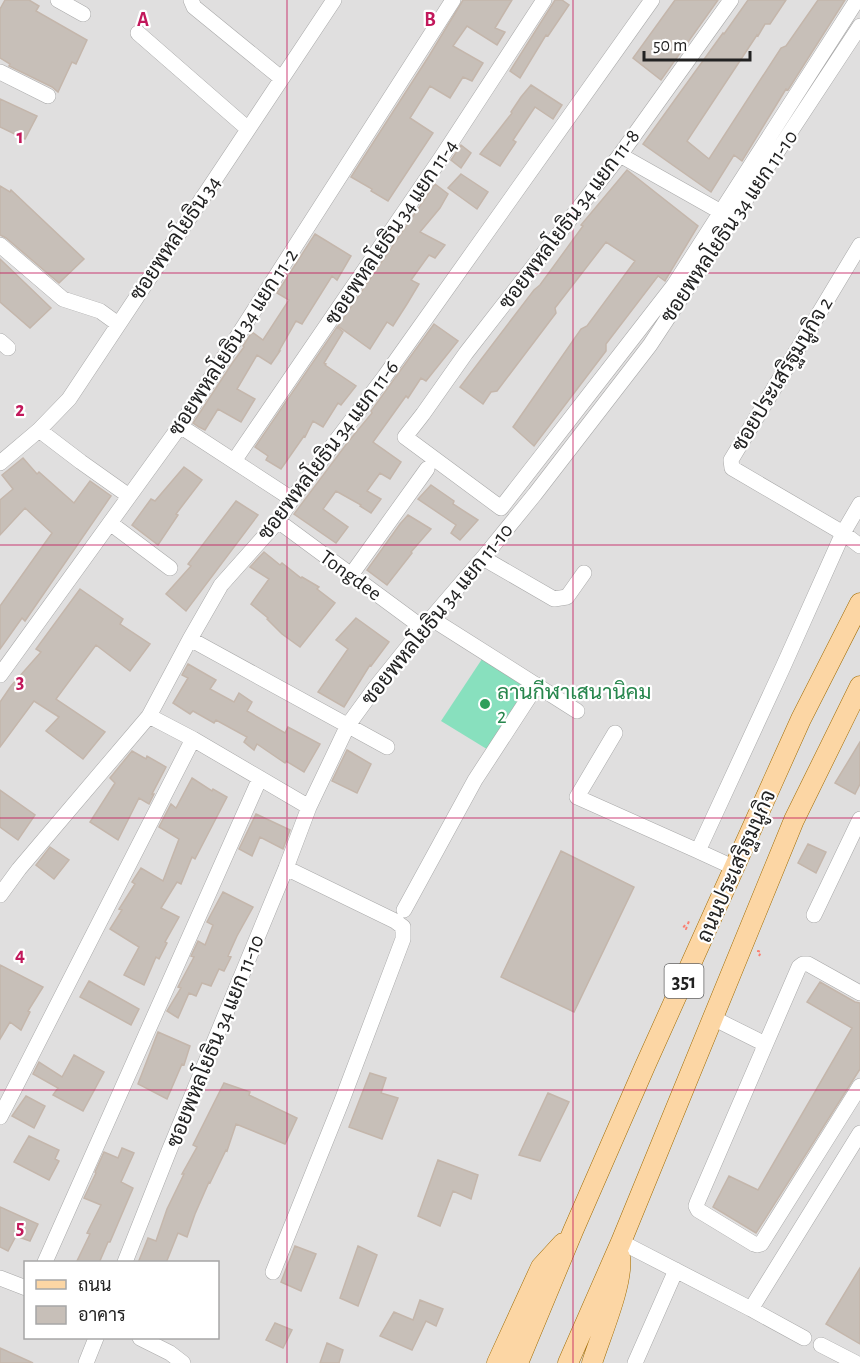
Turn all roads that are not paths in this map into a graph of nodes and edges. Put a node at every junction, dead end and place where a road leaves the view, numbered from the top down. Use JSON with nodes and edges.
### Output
{"nodes":[{"id":1,"x":58,"y":0,"type":"edge"},
{"id":2,"x":191,"y":0,"type":"edge"},
{"id":3,"x":334,"y":0,"type":"edge"},
{"id":4,"x":453,"y":0,"type":"edge"},
{"id":5,"x":544,"y":0,"type":"edge"},
{"id":6,"x":652,"y":0,"type":"edge"},
{"id":7,"x":731,"y":0,"type":"edge"},
{"id":8,"x":857,"y":0,"type":"edge"},
{"id":9,"x":83,"y":14,"type":"dead end"},
{"id":10,"x":860,"y":26,"type":"edge"},
{"id":11,"x":138,"y":33,"type":"dead end"},
{"id":12,"x":0,"y":72,"type":"edge"},
{"id":13,"x":281,"y":78,"type":"junction"},
{"id":14,"x":48,"y":96,"type":"dead end"},
{"id":15,"x":248,"y":129,"type":"junction"},
{"id":16,"x":620,"y":154,"type":"junction"},
{"id":17,"x":721,"y":212,"type":"junction"},
{"id":18,"x":860,"y":244,"type":"edge"},
{"id":19,"x":0,"y":245,"type":"edge"},
{"id":20,"x":118,"y":324,"type":"junction"},
{"id":21,"x":180,"y":426,"type":"junction"},
{"id":22,"x":39,"y":430,"type":"junction"},
{"id":23,"x":234,"y":461,"type":"junction"},
{"id":24,"x":0,"y":463,"type":"edge"},
{"id":25,"x":427,"y":469,"type":"dead end"},
{"id":26,"x":129,"y":496,"type":"junction"},
{"id":27,"x":292,"y":499,"type":"junction"},
{"id":28,"x":860,"y":504,"type":"edge"},
{"id":29,"x":278,"y":521,"type":"junction"},
{"id":30,"x":110,"y":523,"type":"junction"},
{"id":31,"x":843,"y":533,"type":"junction"},
{"id":32,"x":860,"y":546,"type":"edge"},
{"id":33,"x":483,"y":558,"type":"junction"},
{"id":34,"x":170,"y":568,"type":"dead end"},
{"id":35,"x":584,"y":573,"type":"dead end"},
{"id":36,"x":351,"y":575,"type":"junction"},
{"id":37,"x":860,"y":603,"type":"edge"},
{"id":38,"x":428,"y":624,"type":"junction"},
{"id":39,"x":190,"y":639,"type":"junction"},
{"id":40,"x":0,"y":675,"type":"edge"},
{"id":41,"x":537,"y":685,"type":"junction"},
{"id":42,"x":860,"y":686,"type":"edge"},
{"id":43,"x":577,"y":711,"type":"dead end"},
{"id":44,"x":149,"y":716,"type":"junction"},
{"id":45,"x":348,"y":725,"type":"junction"},
{"id":46,"x":615,"y":733,"type":"dead end"},
{"id":47,"x":194,"y":739,"type":"junction"},
{"id":48,"x":387,"y":747,"type":"dead end"},
{"id":49,"x":260,"y":778,"type":"junction"},
{"id":50,"x":309,"y":807,"type":"junction"},
{"id":51,"x":860,"y":819,"type":"edge"},
{"id":52,"x":699,"y":851,"type":"junction"},
{"id":53,"x":286,"y":868,"type":"junction"},
{"id":54,"x":735,"y":868,"type":"junction"},
{"id":55,"x":0,"y":895,"type":"edge"},
{"id":56,"x":404,"y":910,"type":"dead end"},
{"id":57,"x":814,"y":915,"type":"dead end"},
{"id":58,"x":860,"y":993,"type":"edge"},
{"id":59,"x":713,"y":1018,"type":"junction"},
{"id":60,"x":765,"y":1044,"type":"junction"},
{"id":61,"x":860,"y":1086,"type":"edge"},
{"id":62,"x":0,"y":1117,"type":"edge"},
{"id":63,"x":860,"y":1133,"type":"edge"},
{"id":64,"x":573,"y":1231,"type":"junction"},
{"id":65,"x":619,"y":1245,"type":"junction"},
{"id":66,"x":46,"y":1261,"type":"edge"},
{"id":67,"x":126,"y":1261,"type":"edge"},
{"id":68,"x":676,"y":1270,"type":"junction"},
{"id":69,"x":273,"y":1272,"type":"dead end"},
{"id":70,"x":0,"y":1278,"type":"edge"},
{"id":71,"x":24,"y":1287,"type":"edge"},
{"id":72,"x":751,"y":1309,"type":"junction"},
{"id":73,"x":804,"y":1338,"type":"dead end"},
{"id":74,"x":96,"y":1339,"type":"edge"},
{"id":75,"x":142,"y":1339,"type":"edge"},
{"id":76,"x":821,"y":1345,"type":"dead end"},
{"id":77,"x":86,"y":1363,"type":"edge"},
{"id":78,"x":183,"y":1363,"type":"edge"},
{"id":79,"x":497,"y":1363,"type":"edge"},
{"id":80,"x":518,"y":1363,"type":"edge"},
{"id":81,"x":568,"y":1363,"type":"edge"},
{"id":82,"x":592,"y":1363,"type":"edge"},
{"id":83,"x":635,"y":1363,"type":"edge"},
{"id":84,"x":856,"y":1363,"type":"edge"}],
"edges":[{"from":1,"to":9,"type":"street"},
{"from":2,"to":13,"type":"street"},
{"from":3,"to":13,"type":"street","name":"ซอยพหลโยธิน 34"},
{"from":4,"to":21,"type":"street","name":"ซอยพหลโยธิน 34 แยก 11-2"},
{"from":5,"to":23,"type":"street","name":"ซอยพหลโยธิน 34 แยก 11-4"},
{"from":6,"to":27,"type":"street","name":"ซอยพหลโยธิน 34 แยก 11-6"},
{"from":7,"to":16,"type":"street","name":"ซอยพหลโยธิน 34 แยก 11-8"},
{"from":8,"to":17,"type":"street"},
{"from":10,"to":33,"type":"street","name":"ซอยพหลโยธิน 34 แยก 11-10"},
{"from":11,"to":15,"type":"street"},
{"from":12,"to":14,"type":"street"},
{"from":13,"to":15,"type":"street","name":"ซอยพหลโยธิน 34"},
{"from":15,"to":20,"type":"street","name":"ซอยพหลโยธิน 34"},
{"from":16,"to":17,"type":"street"},
{"from":16,"to":17,"type":"street","name":"ซอยพหลโยธิน 34 แยก 11-8"},
{"from":18,"to":31,"type":"street","name":"ซอยประเสริฐมนูกิจ 2"},
{"from":19,"to":20,"type":"street"},
{"from":20,"to":22,"type":"street","name":"ซอยพหลโยธิน 34"},
{"from":21,"to":23,"type":"street"},
{"from":21,"to":26,"type":"street","name":"ซอยพหลโยธิน 34 แยก 11-2"},
{"from":22,"to":24,"type":"street","name":"ซอยพหลโยธิน 34"},
{"from":22,"to":26,"type":"street"},
{"from":23,"to":27,"type":"street"},
{"from":25,"to":36,"type":"street"},
{"from":26,"to":30,"type":"street","name":"ซอยพหลโยธิน 34 แยก 11-2"},
{"from":27,"to":29,"type":"street","name":"ซอยพหลโยธิน 34 แยก 11-6"},
{"from":28,"to":31,"type":"street"},
{"from":29,"to":36,"type":"street","name":"Tongdee"},
{"from":29,"to":39,"type":"street","name":"ซอยพหลโยธิน 34 แยก 11-6"},
{"from":30,"to":34,"type":"street"},
{"from":30,"to":40,"type":"street","name":"ซอยพหลโยธิน 34 แยก 11-2"},
{"from":31,"to":32,"type":"street","name":"ซอยประเสริฐมนูกิจ 2"},
{"from":31,"to":52,"type":"street"},
{"from":33,"to":35,"type":"street"},
{"from":33,"to":38,"type":"street","name":"ซอยพหลโยธิน 34 แยก 11-10"},
{"from":36,"to":38,"type":"street","name":"Tongdee"},
{"from":37,"to":54,"type":"main road","name":"ถนนประเสริฐมนูกิจ","number":"351"},
{"from":38,"to":41,"type":"street","name":"Tongdee"},
{"from":38,"to":45,"type":"street","name":"ซอยพหลโยธิน 34 แยก 11-10"},
{"from":39,"to":44,"type":"street","name":"ซอยพหลโยธิน 34 แยก 11-6"},
{"from":39,"to":45,"type":"street"},
{"from":41,"to":43,"type":"street","name":"Tongdee"},
{"from":41,"to":56,"type":"street"},
{"from":42,"to":59,"type":"main road","name":"ถนนประเสริฐมนูกิจ","number":"351"},
{"from":44,"to":47,"type":"street"},
{"from":44,"to":55,"type":"street","name":"ซอยพหลโยธิน 34 แยก 11-6"},
{"from":45,"to":48,"type":"street"},
{"from":45,"to":50,"type":"street","name":"ซอยพหลโยธิน 34 แยก 11-10"},
{"from":46,"to":52,"type":"street"},
{"from":47,"to":49,"type":"street"},
{"from":47,"to":62,"type":"street"},
{"from":49,"to":50,"type":"street"},
{"from":49,"to":66,"type":"street"},
{"from":50,"to":53,"type":"street","name":"ซอยพหลโยธิน 34 แยก 11-10"},
{"from":51,"to":57,"type":"street"},
{"from":52,"to":54,"type":"street"},
{"from":53,"to":67,"type":"street","name":"ซอยพหลโยธิน 34 แยก 11-10"},
{"from":53,"to":69,"type":"street"},
{"from":54,"to":64,"type":"main road","name":"ถนนประเสริฐมนูกิจ","number":"351"},
{"from":58,"to":60,"type":"street"},
{"from":59,"to":60,"type":"street"},
{"from":59,"to":65,"type":"main road","name":"ถนนประเสริฐมนูกิจ","number":"351"},
{"from":60,"to":61,"type":"street"},
{"from":63,"to":72,"type":"street"},
{"from":64,"to":79,"type":"main road"},
{"from":64,"to":80,"type":"main road","name":"ถนนประเสริฐมนูกิจ","number":"351"},
{"from":65,"to":68,"type":"street"},
{"from":65,"to":81,"type":"main road","name":"ถนนประเสริฐมนูกิจ","number":"351"},
{"from":65,"to":82,"type":"main road"},
{"from":68,"to":72,"type":"street"},
{"from":68,"to":83,"type":"street"},
{"from":70,"to":71,"type":"street"},
{"from":72,"to":73,"type":"street"},
{"from":74,"to":77,"type":"street"},
{"from":75,"to":78,"type":"street"},
{"from":76,"to":84,"type":"street"}]}
